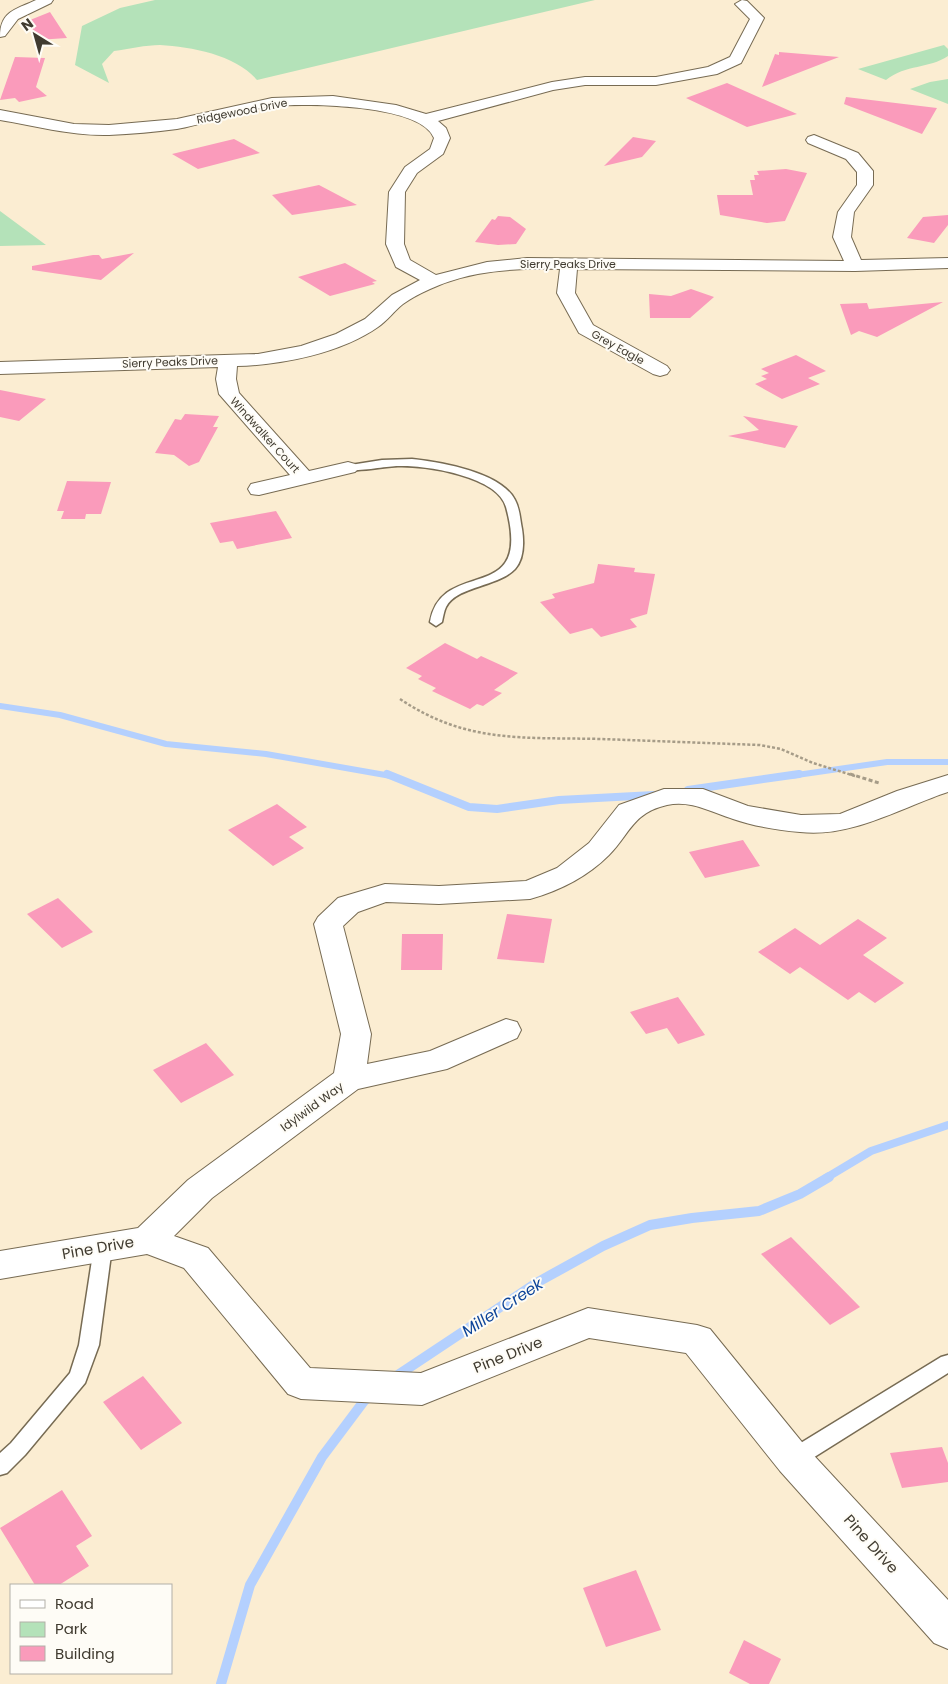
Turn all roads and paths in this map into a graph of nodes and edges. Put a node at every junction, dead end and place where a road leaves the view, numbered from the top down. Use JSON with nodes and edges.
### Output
{"nodes":[{"id":1,"x":46,"y":0,"type":"edge"},
{"id":2,"x":742,"y":4,"type":"dead end"},
{"id":3,"x":0,"y":33,"type":"edge"},
{"id":4,"x":0,"y":115,"type":"edge"},
{"id":5,"x":426,"y":119,"type":"junction"},
{"id":6,"x":814,"y":140,"type":"dead end"},
{"id":7,"x":948,"y":263,"type":"edge"},
{"id":8,"x":569,"y":264,"type":"junction"},
{"id":9,"x":856,"y":266,"type":"junction"},
{"id":10,"x":434,"y":281,"type":"junction"},
{"id":11,"x":228,"y":360,"type":"junction"},
{"id":12,"x":0,"y":368,"type":"edge"},
{"id":13,"x":660,"y":370,"type":"dead end"},
{"id":14,"x":348,"y":468,"type":"joint"},
{"id":15,"x":304,"y":478,"type":"junction"},
{"id":16,"x":259,"y":489,"type":"dead end"},
{"id":17,"x":436,"y":622,"type":"dead end"},
{"id":18,"x":400,"y":699,"type":"dead end"},
{"id":19,"x":948,"y":783,"type":"edge"},
{"id":20,"x":918,"y":792,"type":"junction"},
{"id":21,"x":506,"y":1030,"type":"dead end"},
{"id":22,"x":349,"y":1079,"type":"junction"},
{"id":23,"x":148,"y":1240,"type":"junction"},
{"id":24,"x":103,"y":1248,"type":"junction"},
{"id":25,"x":0,"y":1266,"type":"edge"},
{"id":26,"x":948,"y":1363,"type":"edge"},
{"id":27,"x":793,"y":1459,"type":"junction"},
{"id":28,"x":0,"y":1466,"type":"edge"},
{"id":29,"x":948,"y":1629,"type":"edge"}],
"edges":[{"from":1,"to":3,"type":"street"},
{"from":2,"to":5,"type":"street"},
{"from":4,"to":5,"type":"street","name":"Ridgewood Drive"},
{"from":5,"to":10,"type":"street"},
{"from":6,"to":9,"type":"street"},
{"from":7,"to":9,"type":"street","name":"Sierry Peaks Drive"},
{"from":8,"to":9,"type":"street","name":"Sierry Peaks Drive"},
{"from":8,"to":10,"type":"street","name":"Sierry Peaks Drive"},
{"from":8,"to":13,"type":"street","name":"Grey Eagle"},
{"from":10,"to":11,"type":"street","name":"Sierry Peaks Drive"},
{"from":11,"to":12,"type":"street","name":"Sierry Peaks Drive"},
{"from":11,"to":15,"type":"street","name":"Windwalker Court"},
{"from":14,"to":15,"type":"street"},
{"from":14,"to":17,"type":"lane"},
{"from":15,"to":16,"type":"street"},
{"from":18,"to":20,"type":"path"},
{"from":19,"to":20,"type":"street"},
{"from":20,"to":22,"type":"street"},
{"from":21,"to":22,"type":"street","name":"Idylwild Way"},
{"from":22,"to":23,"type":"street","name":"Idylwild Way"},
{"from":23,"to":24,"type":"street","name":"Pine Drive"},
{"from":23,"to":27,"type":"street","name":"Pine Drive"},
{"from":24,"to":25,"type":"street","name":"Pine Drive"},
{"from":24,"to":28,"type":"lane"},
{"from":26,"to":27,"type":"lane"},
{"from":27,"to":29,"type":"street","name":"Pine Drive"}]}
